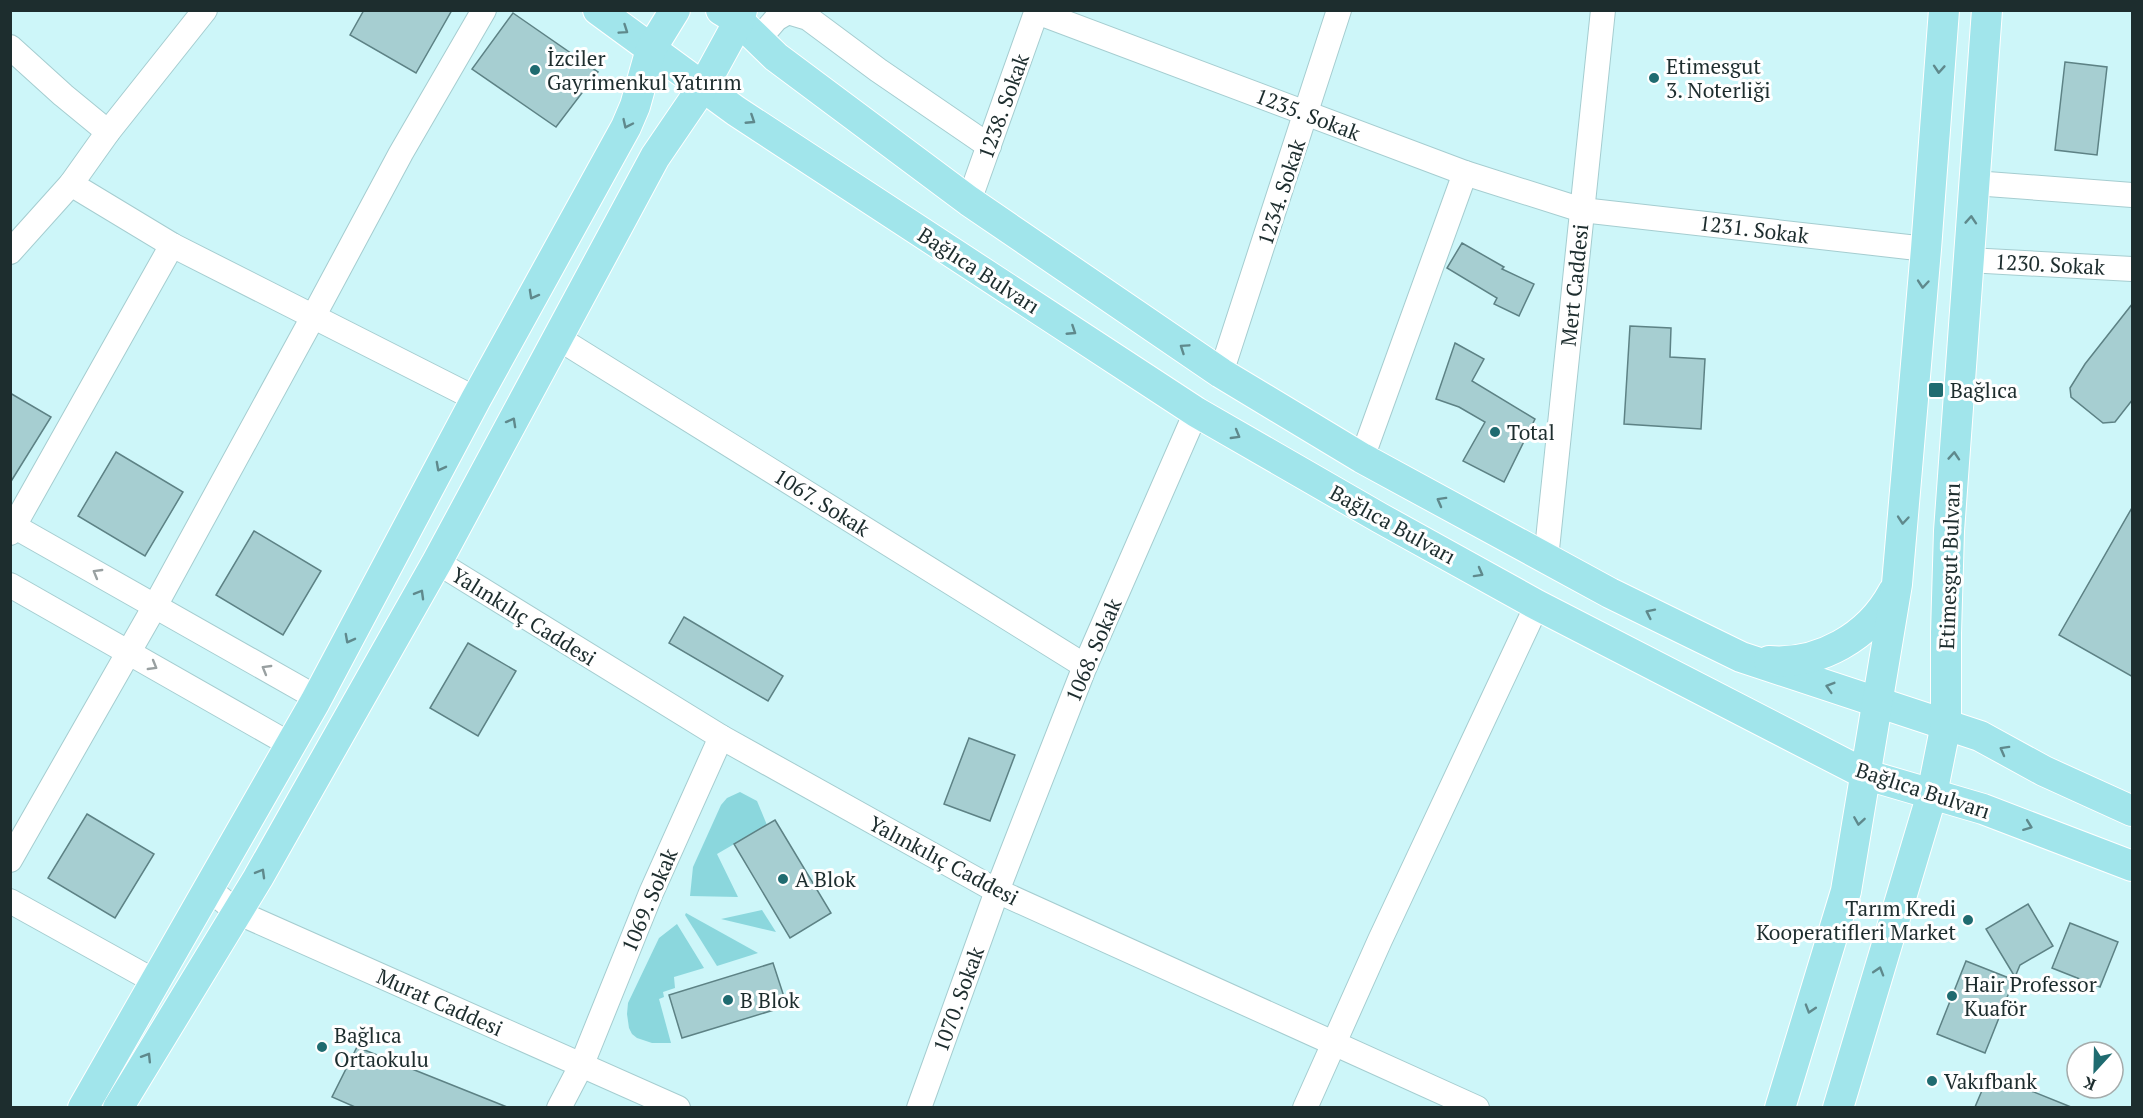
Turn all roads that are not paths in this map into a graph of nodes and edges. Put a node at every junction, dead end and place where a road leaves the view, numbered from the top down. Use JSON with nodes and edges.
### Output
{"nodes":[{"id":1,"x":205,"y":10,"type":"edge"},
{"id":2,"x":484,"y":10,"type":"edge"},
{"id":3,"x":598,"y":10,"type":"edge"},
{"id":4,"x":675,"y":10,"type":"edge"},
{"id":5,"x":1339,"y":10,"type":"edge"},
{"id":6,"x":1603,"y":10,"type":"edge"},
{"id":7,"x":1944,"y":10,"type":"edge"},
{"id":8,"x":1987,"y":10,"type":"edge"},
{"id":9,"x":1037,"y":11,"type":"edge"},
{"id":10,"x":740,"y":21,"type":"edge"},
{"id":11,"x":10,"y":47,"type":"edge"},
{"id":12,"x":651,"y":49,"type":"junction"},
{"id":13,"x":704,"y":85,"type":"junction"},
{"id":14,"x":1307,"y":114,"type":"junction"},
{"id":15,"x":108,"y":132,"type":"junction"},
{"id":16,"x":988,"y":147,"type":"junction"},
{"id":17,"x":1464,"y":174,"type":"junction"},
{"id":18,"x":1974,"y":183,"type":"junction"},
{"id":19,"x":71,"y":184,"type":"junction"},
{"id":20,"x":2133,"y":195,"type":"edge"},
{"id":21,"x":969,"y":201,"type":"junction"},
{"id":22,"x":1582,"y":210,"type":"junction"},
{"id":23,"x":172,"y":245,"type":"junction"},
{"id":24,"x":1926,"y":249,"type":"junction"},
{"id":25,"x":10,"y":252,"type":"edge"},
{"id":26,"x":1968,"y":260,"type":"junction"},
{"id":27,"x":2133,"y":268,"type":"edge"},
{"id":28,"x":314,"y":317,"type":"junction"},
{"id":29,"x":558,"y":338,"type":"junction"},
{"id":30,"x":1221,"y":373,"type":"junction"},
{"id":31,"x":476,"y":399,"type":"junction"},
{"id":32,"x":1196,"y":412,"type":"junction"},
{"id":33,"x":1362,"y":458,"type":"junction"},
{"id":34,"x":12,"y":528,"type":"edge"},
{"id":35,"x":1546,"y":559,"type":"junction"},
{"id":36,"x":437,"y":562,"type":"junction"},
{"id":37,"x":1897,"y":584,"type":"junction"},
{"id":38,"x":10,"y":585,"type":"edge"},
{"id":39,"x":1537,"y":605,"type":"junction"},
{"id":40,"x":154,"y":606,"type":"junction"},
{"id":41,"x":128,"y":652,"type":"junction"},
{"id":42,"x":1741,"y":657,"type":"junction"},
{"id":43,"x":1085,"y":666,"type":"junction"},
{"id":44,"x":317,"y":698,"type":"junction"},
{"id":45,"x":1876,"y":701,"type":"junction"},
{"id":46,"x":1946,"y":724,"type":"junction"},
{"id":47,"x":721,"y":737,"type":"junction"},
{"id":48,"x":291,"y":745,"type":"junction"},
{"id":49,"x":1867,"y":775,"type":"junction"},
{"id":50,"x":1932,"y":794,"type":"junction"},
{"id":51,"x":2133,"y":811,"type":"edge"},
{"id":52,"x":10,"y":860,"type":"edge"},
{"id":53,"x":2133,"y":866,"type":"edge"},
{"id":54,"x":208,"y":888,"type":"junction"},
{"id":55,"x":997,"y":891,"type":"junction"},
{"id":56,"x":10,"y":901,"type":"edge"},
{"id":57,"x":237,"y":912,"type":"junction"},
{"id":58,"x":156,"y":982,"type":"junction"},
{"id":59,"x":1334,"y":1043,"type":"junction"},
{"id":60,"x":582,"y":1064,"type":"junction"},
{"id":61,"x":83,"y":1107,"type":"edge"},
{"id":62,"x":118,"y":1107,"type":"edge"},
{"id":63,"x":560,"y":1107,"type":"edge"},
{"id":64,"x":678,"y":1107,"type":"edge"},
{"id":65,"x":919,"y":1107,"type":"edge"},
{"id":66,"x":1305,"y":1107,"type":"edge"},
{"id":67,"x":1477,"y":1107,"type":"edge"},
{"id":68,"x":1780,"y":1107,"type":"edge"},
{"id":69,"x":1838,"y":1107,"type":"edge"}],
"edges":[{"from":1,"to":15,"type":"street"},
{"from":2,"to":28,"type":"street"},
{"from":3,"to":12,"type":"main road","one_way":true},
{"from":4,"to":12,"type":"main road"},
{"from":5,"to":14,"type":"street","name":"1234. Sokak"},
{"from":6,"to":22,"type":"street","name":"Mert Caddesi"},
{"from":7,"to":24,"type":"main road","one_way":true},
{"from":8,"to":18,"type":"main road","name":"Etimesgut Bulvarı"},
{"from":9,"to":14,"type":"street","name":"1235. Sokak"},
{"from":9,"to":16,"type":"street","name":"1238. Sokak"},
{"from":10,"to":13,"type":"main road"},
{"from":10,"to":16,"type":"street"},
{"from":10,"to":21,"type":"main road","name":"Bağlıca Bulvarı"},
{"from":11,"to":15,"type":"street"},
{"from":12,"to":13,"type":"main road","name":"Bağlıca Bulvarı"},
{"from":12,"to":31,"type":"main road","one_way":true},
{"from":13,"to":29,"type":"main road"},
{"from":13,"to":32,"type":"main road","name":"Bağlıca Bulvarı","one_way":true},
{"from":14,"to":17,"type":"street","name":"1235. Sokak"},
{"from":14,"to":30,"type":"street","name":"1234. Sokak"},
{"from":15,"to":19,"type":"street"},
{"from":16,"to":21,"type":"street","name":"1238. Sokak"},
{"from":17,"to":22,"type":"street","name":"1235. Sokak"},
{"from":17,"to":33,"type":"street"},
{"from":18,"to":20,"type":"street"},
{"from":26,"to":18,"type":"main road","name":"Etimesgut Bulvarı","one_way":true},
{"from":19,"to":23,"type":"street"},
{"from":19,"to":25,"type":"street"},
{"from":30,"to":21,"type":"main road","name":"Bağlıca Bulvarı","one_way":true},
{"from":22,"to":24,"type":"street","name":"1231. Sokak"},
{"from":22,"to":35,"type":"street","name":"Mert Caddesi"},
{"from":23,"to":28,"type":"street"},
{"from":23,"to":34,"type":"street"},
{"from":24,"to":37,"type":"main road","one_way":true},
{"from":26,"to":27,"type":"street","name":"1230. Sokak"},
{"from":46,"to":26,"type":"main road","name":"Etimesgut Bulvarı","one_way":true},
{"from":28,"to":31,"type":"street"},
{"from":28,"to":40,"type":"street"},
{"from":36,"to":29,"type":"main road","one_way":true},
{"from":29,"to":43,"type":"street","name":"1067. Sokak"},
{"from":30,"to":33,"type":"main road","name":"Bağlıca Bulvarı"},
{"from":31,"to":44,"type":"main road","one_way":true},
{"from":32,"to":39,"type":"main road","name":"Bağlıca Bulvarı","one_way":true},
{"from":32,"to":43,"type":"street","name":"1068. Sokak"},
{"from":35,"to":33,"type":"main road","name":"Bağlıca Bulvarı","one_way":true},
{"from":40,"to":34,"type":"street","one_way":true},
{"from":42,"to":35,"type":"main road","name":"Bağlıca Bulvarı","one_way":true},
{"from":36,"to":47,"type":"street","name":"Yalınkılıç Caddesi"},
{"from":57,"to":36,"type":"main road","one_way":true},
{"from":37,"to":42,"type":"main road"},
{"from":37,"to":45,"type":"main road"},
{"from":38,"to":41,"type":"street"},
{"from":39,"to":49,"type":"main road","name":"Bağlıca Bulvarı"},
{"from":39,"to":59,"type":"street"},
{"from":40,"to":41,"type":"street"},
{"from":44,"to":40,"type":"street","one_way":true},
{"from":41,"to":48,"type":"street","one_way":true},
{"from":41,"to":52,"type":"street"},
{"from":45,"to":42,"type":"main road","name":"Bağlıca Bulvarı","one_way":true},
{"from":43,"to":55,"type":"street","name":"1068. Sokak"},
{"from":44,"to":48,"type":"main road"},
{"from":45,"to":46,"type":"main road","name":"Bağlıca Bulvarı"},
{"from":45,"to":49,"type":"main road"},
{"from":46,"to":50,"type":"main road","name":"Etimesgut Bulvarı"},
{"from":51,"to":46,"type":"main road","name":"Bağlıca Bulvarı","one_way":true},
{"from":47,"to":55,"type":"street","name":"Yalınkılıç Caddesi"},
{"from":47,"to":60,"type":"street","name":"1069. Sokak"},
{"from":48,"to":54,"type":"main road"},
{"from":49,"to":50,"type":"main road","name":"Bağlıca Bulvarı"},
{"from":49,"to":68,"type":"main road","one_way":true},
{"from":50,"to":53,"type":"main road","name":"Bağlıca Bulvarı","one_way":true},
{"from":69,"to":50,"type":"main road","name":"Etimesgut Bulvarı","one_way":true},
{"from":54,"to":57,"type":"street","name":"Murat Caddesi"},
{"from":54,"to":58,"type":"main road"},
{"from":55,"to":59,"type":"street","name":"Yalınkılıç Caddesi"},
{"from":55,"to":65,"type":"street","name":"1070. Sokak"},
{"from":56,"to":58,"type":"street"},
{"from":57,"to":60,"type":"street","name":"Murat Caddesi"},
{"from":62,"to":57,"type":"main road","one_way":true},
{"from":58,"to":61,"type":"main road"},
{"from":59,"to":66,"type":"street"},
{"from":59,"to":67,"type":"street","name":"Yalınkılıç Caddesi"},
{"from":60,"to":63,"type":"street","name":"1069. Sokak"},
{"from":60,"to":64,"type":"street","name":"Murat Caddesi"}]}
